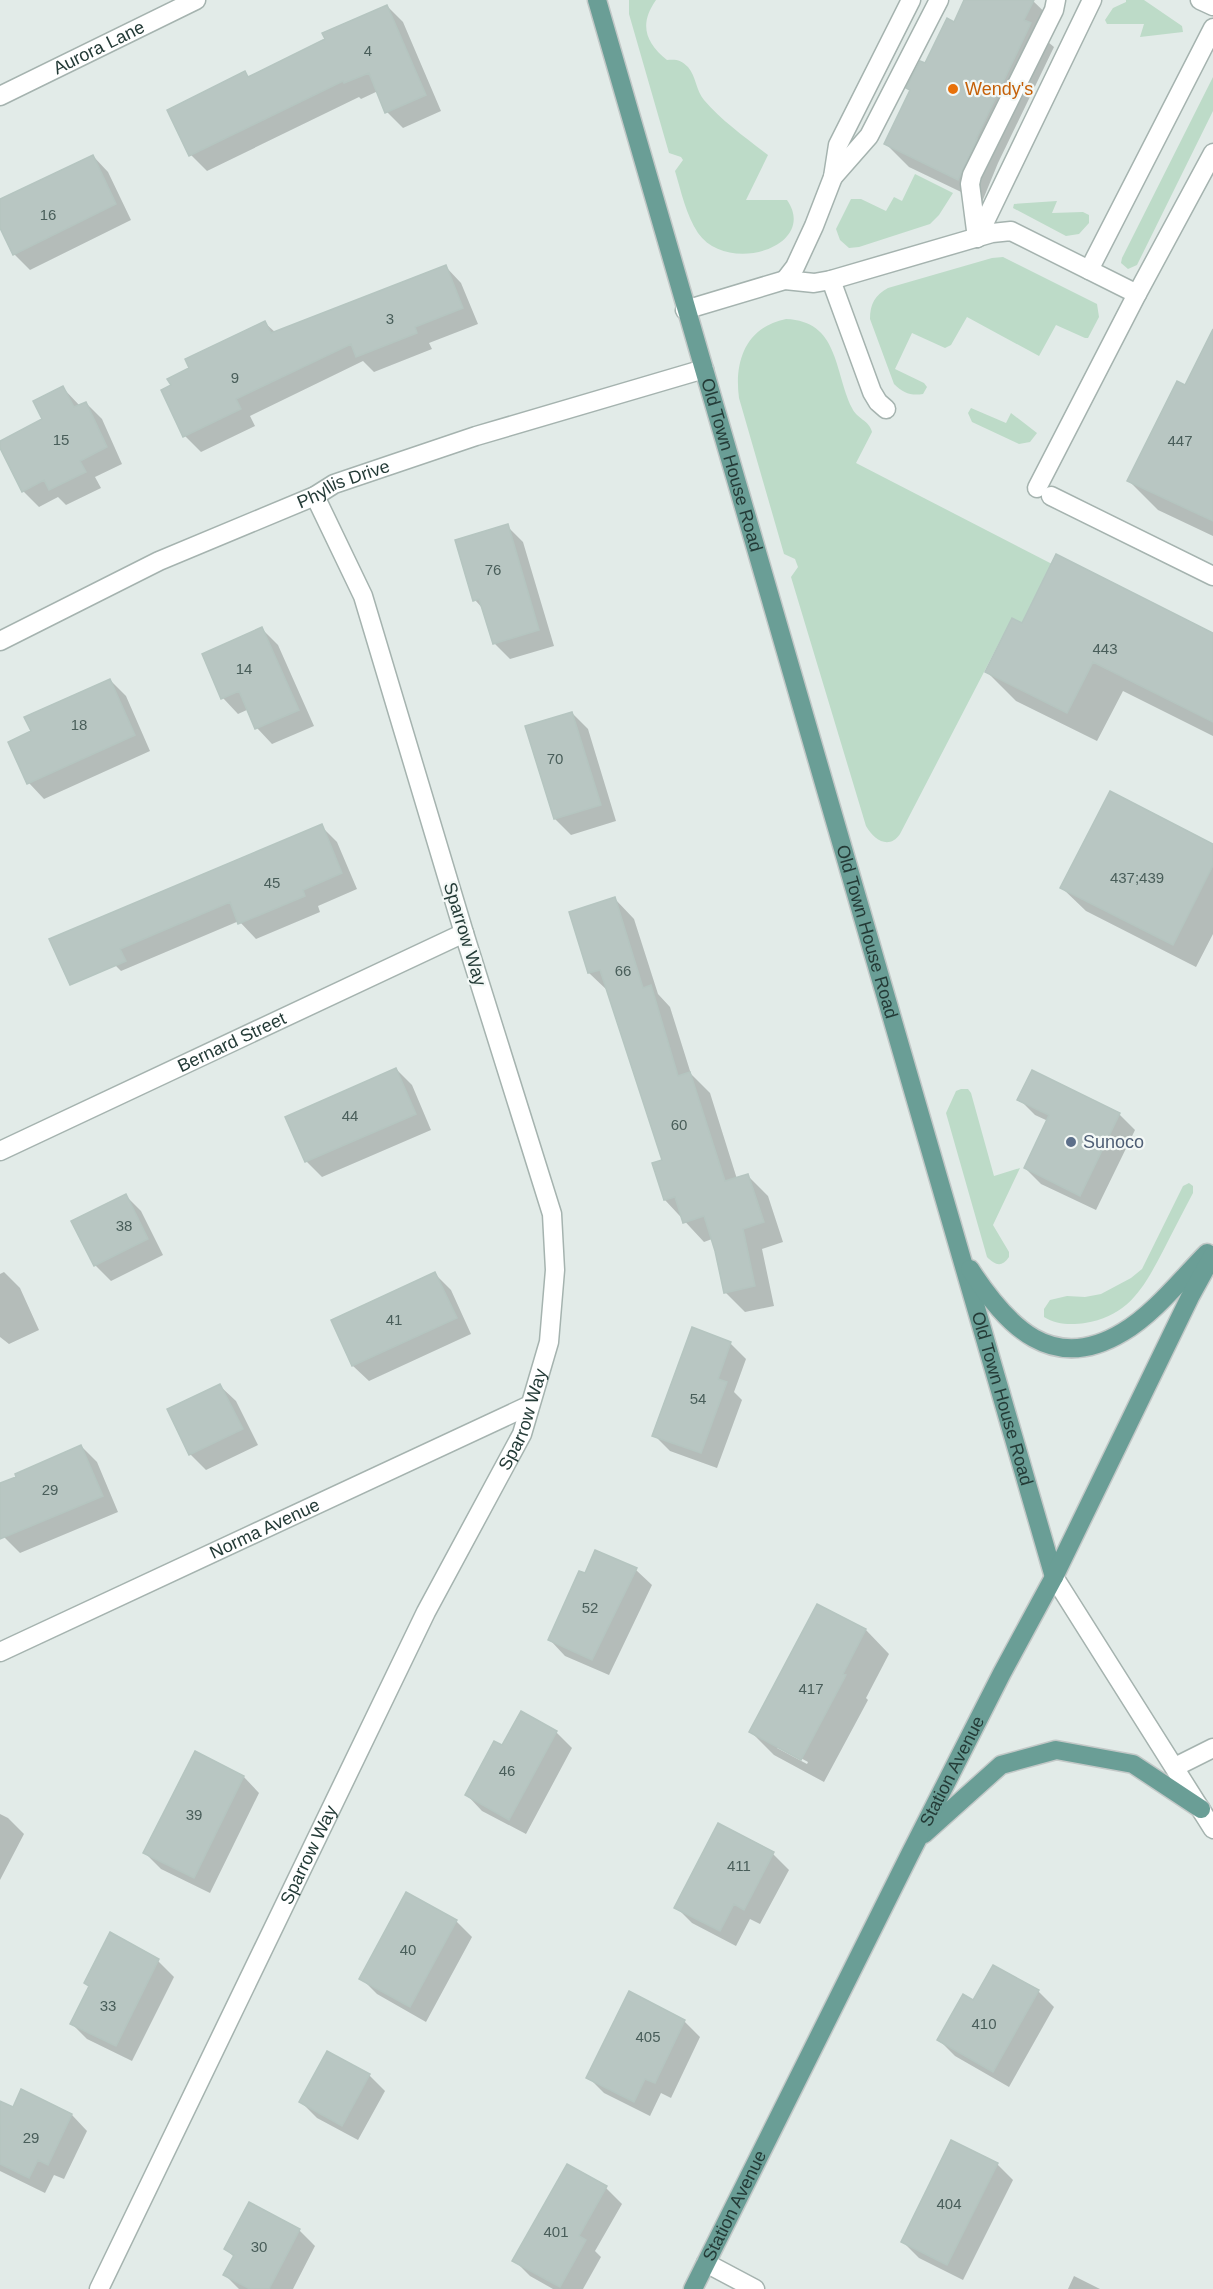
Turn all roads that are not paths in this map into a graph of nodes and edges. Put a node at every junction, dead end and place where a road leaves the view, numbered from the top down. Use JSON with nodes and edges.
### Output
{"nodes":[{"id":1,"x":195,"y":0,"type":"edge"},
{"id":2,"x":597,"y":0,"type":"edge"},
{"id":3,"x":911,"y":0,"type":"edge"},
{"id":4,"x":939,"y":0,"type":"edge"},
{"id":5,"x":1056,"y":0,"type":"edge"},
{"id":6,"x":1092,"y":0,"type":"edge"},
{"id":7,"x":1200,"y":0,"type":"edge"},
{"id":8,"x":1213,"y":6,"type":"edge"},
{"id":9,"x":1213,"y":28,"type":"edge"},
{"id":10,"x":0,"y":96,"type":"edge"},
{"id":11,"x":1213,"y":153,"type":"edge"},
{"id":12,"x":833,"y":177,"type":"junction"},
{"id":13,"x":977,"y":238,"type":"junction"},
{"id":14,"x":1089,"y":270,"type":"junction"},
{"id":15,"x":785,"y":280,"type":"junction"},
{"id":16,"x":831,"y":280,"type":"junction"},
{"id":17,"x":1137,"y":294,"type":"junction"},
{"id":18,"x":686,"y":310,"type":"junction"},
{"id":19,"x":704,"y":369,"type":"junction"},
{"id":20,"x":886,"y":409,"type":"dead end"},
{"id":21,"x":315,"y":496,"type":"junction"},
{"id":22,"x":1213,"y":576,"type":"edge"},
{"id":23,"x":0,"y":640,"type":"edge"},
{"id":24,"x":464,"y":933,"type":"junction"},
{"id":25,"x":0,"y":1151,"type":"edge"},
{"id":26,"x":959,"y":1253,"type":"junction"},
{"id":27,"x":1212,"y":1258,"type":"edge"},
{"id":28,"x":530,"y":1405,"type":"junction"},
{"id":29,"x":1054,"y":1577,"type":"junction"},
{"id":30,"x":0,"y":1652,"type":"edge"},
{"id":31,"x":1213,"y":1748,"type":"edge"},
{"id":32,"x":1174,"y":1767,"type":"junction"},
{"id":33,"x":1201,"y":1809,"type":"junction"},
{"id":34,"x":1213,"y":1829,"type":"edge"},
{"id":35,"x":916,"y":1842,"type":"junction"},
{"id":36,"x":705,"y":2263,"type":"junction"},
{"id":37,"x":99,"y":2289,"type":"edge"},
{"id":38,"x":693,"y":2289,"type":"edge"},
{"id":39,"x":755,"y":2289,"type":"edge"}],
"edges":[{"from":1,"to":10,"type":"street","name":"Aurora Lane"},
{"from":2,"to":18,"type":"main road","name":"Old Town House Road"},
{"from":3,"to":12,"type":"street"},
{"from":4,"to":12,"type":"street"},
{"from":5,"to":13,"type":"street"},
{"from":6,"to":13,"type":"street"},
{"from":7,"to":8,"type":"street"},
{"from":9,"to":14,"type":"street"},
{"from":11,"to":17,"type":"street"},
{"from":12,"to":15,"type":"street"},
{"from":13,"to":14,"type":"street"},
{"from":13,"to":16,"type":"street"},
{"from":14,"to":17,"type":"street"},
{"from":15,"to":16,"type":"street"},
{"from":15,"to":18,"type":"street"},
{"from":16,"to":20,"type":"street"},
{"from":17,"to":22,"type":"street"},
{"from":18,"to":19,"type":"main road","name":"Old Town House Road"},
{"from":19,"to":21,"type":"street","name":"Phyllis Drive"},
{"from":19,"to":26,"type":"main road","name":"Old Town House Road"},
{"from":21,"to":23,"type":"street","name":"Phyllis Drive"},
{"from":21,"to":24,"type":"street","name":"Sparrow Way"},
{"from":24,"to":25,"type":"street","name":"Bernard Street"},
{"from":24,"to":28,"type":"street","name":"Sparrow Way"},
{"from":26,"to":27,"type":"main road"},
{"from":26,"to":29,"type":"main road","name":"Old Town House Road"},
{"from":27,"to":29,"type":"main road","name":"Station Avenue"},
{"from":28,"to":30,"type":"street","name":"Norma Avenue"},
{"from":28,"to":37,"type":"street","name":"Sparrow Way"},
{"from":29,"to":32,"type":"street","name":"Old Town House Road"},
{"from":29,"to":35,"type":"main road","name":"Station Avenue"},
{"from":31,"to":32,"type":"street"},
{"from":32,"to":33,"type":"street","name":"Old Town House Road"},
{"from":33,"to":34,"type":"street","name":"Old Town House Road"},
{"from":33,"to":35,"type":"main road"},
{"from":35,"to":36,"type":"main road","name":"Station Avenue"},
{"from":36,"to":38,"type":"main road","name":"Station Avenue"},
{"from":36,"to":39,"type":"street"}]}
